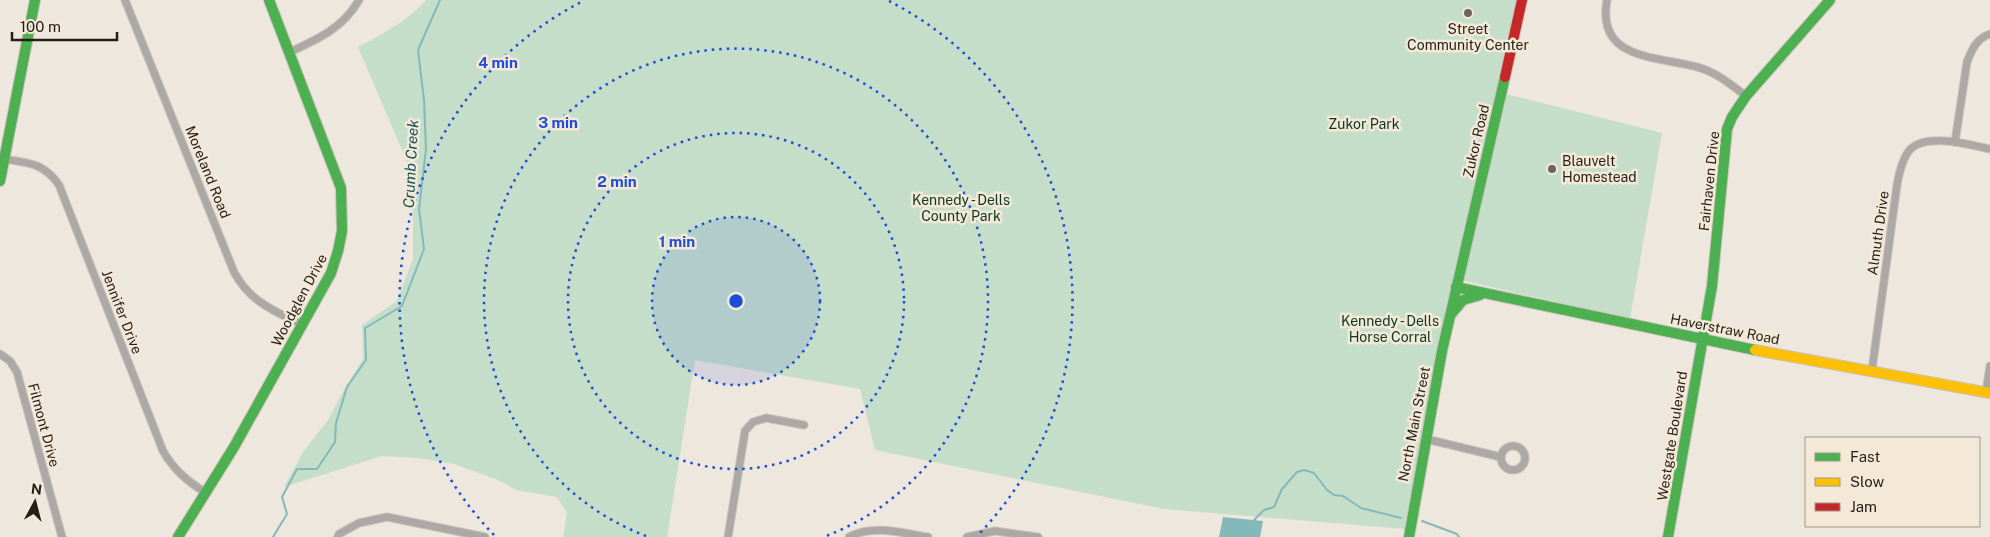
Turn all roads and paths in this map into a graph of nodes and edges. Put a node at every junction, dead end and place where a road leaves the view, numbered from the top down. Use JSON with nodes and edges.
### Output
{"nodes":[{"id":1,"x":35,"y":0,"type":"edge"},
{"id":2,"x":125,"y":0,"type":"edge"},
{"id":3,"x":269,"y":0,"type":"edge"},
{"id":4,"x":359,"y":0,"type":"edge"},
{"id":5,"x":1522,"y":0,"type":"edge"},
{"id":6,"x":1607,"y":0,"type":"edge"},
{"id":7,"x":1830,"y":0,"type":"edge"},
{"id":8,"x":1990,"y":34,"type":"edge"},
{"id":9,"x":290,"y":52,"type":"junction"},
{"id":10,"x":1746,"y":96,"type":"junction"},
{"id":11,"x":1955,"y":142,"type":"junction"},
{"id":12,"x":1990,"y":149,"type":"edge"},
{"id":13,"x":4,"y":159,"type":"junction"},
{"id":14,"x":0,"y":181,"type":"edge"},
{"id":15,"x":1456,"y":287,"type":"junction"},
{"id":16,"x":1491,"y":296,"type":"junction"},
{"id":17,"x":1448,"y":321,"type":"junction"},
{"id":18,"x":302,"y":325,"type":"junction"},
{"id":19,"x":1702,"y":340,"type":"junction"},
{"id":20,"x":0,"y":354,"type":"edge"},
{"id":21,"x":1990,"y":366,"type":"edge"},
{"id":22,"x":1872,"y":370,"type":"junction"},
{"id":23,"x":1988,"y":392,"type":"edge"},
{"id":24,"x":804,"y":425,"type":"dead end"},
{"id":25,"x":1426,"y":439,"type":"junction"},
{"id":26,"x":1501,"y":456,"type":"dead end"},
{"id":27,"x":206,"y":493,"type":"junction"},
{"id":28,"x":62,"y":537,"type":"edge"},
{"id":29,"x":178,"y":537,"type":"edge"},
{"id":30,"x":338,"y":537,"type":"edge"},
{"id":31,"x":485,"y":537,"type":"edge"},
{"id":32,"x":728,"y":537,"type":"edge"},
{"id":33,"x":849,"y":537,"type":"edge"},
{"id":34,"x":928,"y":537,"type":"edge"},
{"id":35,"x":967,"y":537,"type":"edge"},
{"id":36,"x":1038,"y":537,"type":"edge"},
{"id":37,"x":1409,"y":537,"type":"edge"},
{"id":38,"x":1668,"y":537,"type":"edge"}],
"edges":[{"from":1,"to":13,"type":"street"},
{"from":2,"to":18,"type":"street","name":"Moreland Road"},
{"from":3,"to":9,"type":"street","name":"Woodglen Drive"},
{"from":4,"to":9,"type":"street"},
{"from":5,"to":15,"type":"street","name":"Zukor Road"},
{"from":6,"to":10,"type":"street"},
{"from":7,"to":10,"type":"street","name":"Fairhaven Drive"},
{"from":8,"to":11,"type":"street"},
{"from":9,"to":18,"type":"street","name":"Woodglen Drive"},
{"from":10,"to":19,"type":"street","name":"Fairhaven Drive"},
{"from":11,"to":12,"type":"street","name":"Almuth Drive"},
{"from":11,"to":22,"type":"street","name":"Almuth Drive"},
{"from":13,"to":14,"type":"street"},
{"from":13,"to":27,"type":"street","name":"Jennifer Drive"},
{"from":15,"to":16,"type":"street","name":"Haverstraw Road"},
{"from":15,"to":17,"type":"street","name":"North Main Street"},
{"from":16,"to":17,"type":"street"},
{"from":16,"to":19,"type":"street","name":"Haverstraw Road"},
{"from":17,"to":25,"type":"street","name":"North Main Street"},
{"from":18,"to":27,"type":"street","name":"Woodglen Drive"},
{"from":19,"to":22,"type":"street","name":"Haverstraw Road"},
{"from":19,"to":38,"type":"street","name":"Westgate Boulevard"},
{"from":20,"to":28,"type":"street","name":"Filmont Drive"},
{"from":21,"to":23,"type":"street"},
{"from":22,"to":23,"type":"street","name":"Haverstraw Road"},
{"from":24,"to":32,"type":"street"},
{"from":25,"to":26,"type":"street"},
{"from":25,"to":37,"type":"street","name":"North Main Street"},
{"from":27,"to":29,"type":"street","name":"Woodglen Drive"},
{"from":30,"to":31,"type":"street"},
{"from":33,"to":34,"type":"street"},
{"from":35,"to":36,"type":"street"}]}
